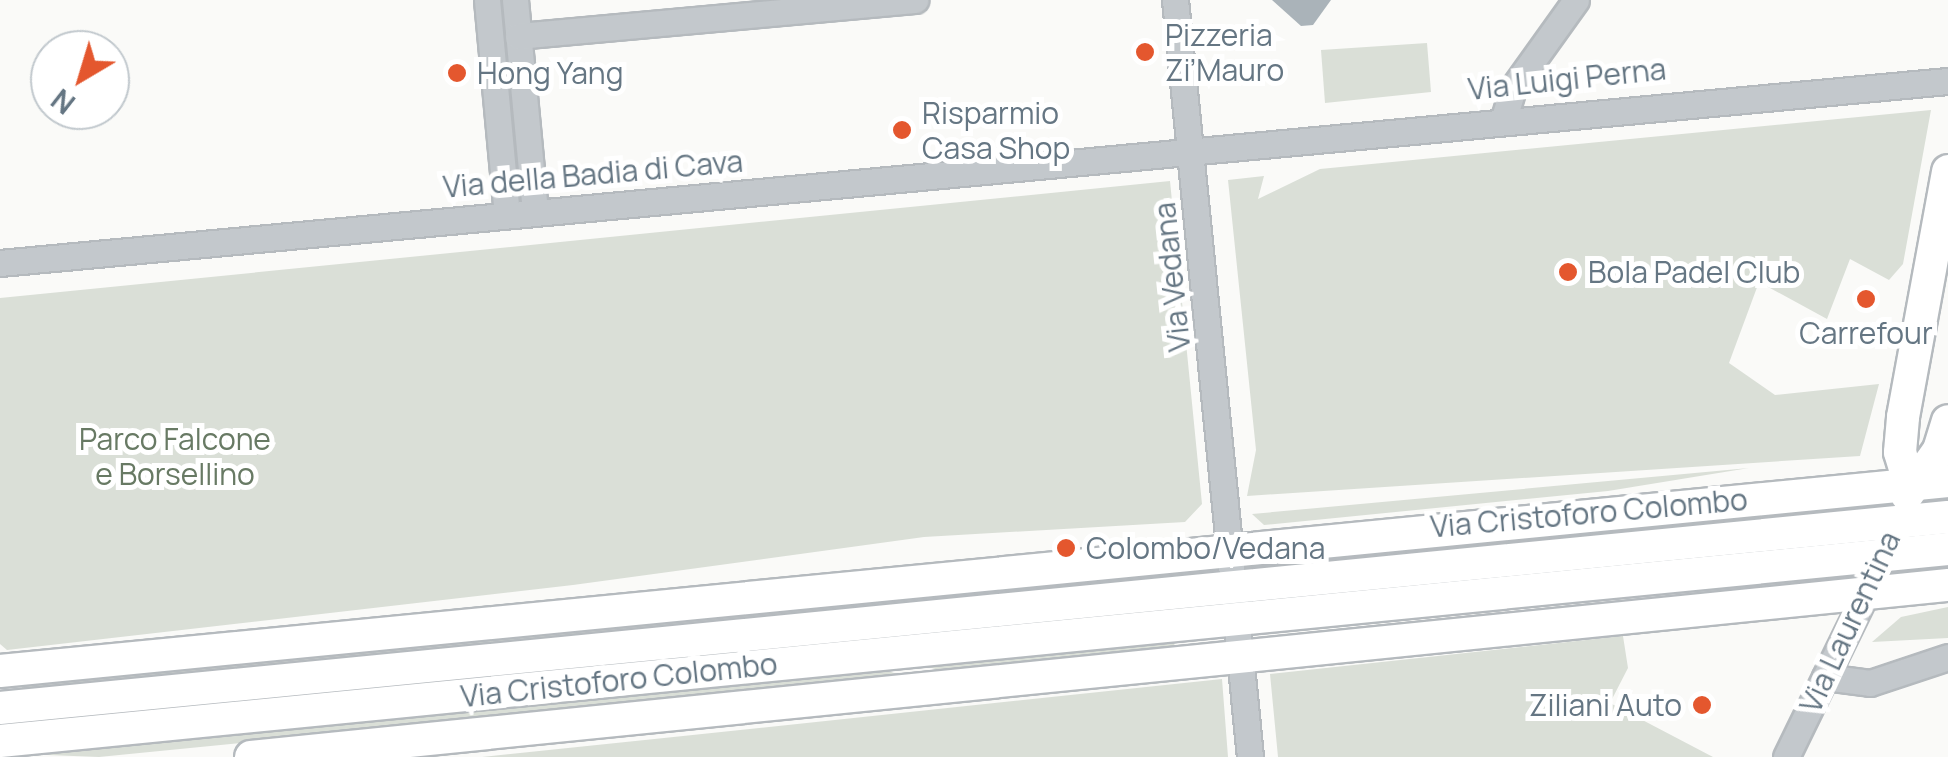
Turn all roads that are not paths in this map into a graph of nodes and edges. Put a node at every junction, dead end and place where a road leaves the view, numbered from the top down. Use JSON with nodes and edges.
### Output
{"nodes":[{"id":1,"x":487,"y":0,"type":"edge"},
{"id":2,"x":515,"y":0,"type":"edge"},
{"id":3,"x":915,"y":0,"type":"edge"},
{"id":4,"x":1175,"y":0,"type":"edge"},
{"id":5,"x":1576,"y":0,"type":"edge"},
{"id":6,"x":775,"y":7,"type":"edge"},
{"id":7,"x":518,"y":36,"type":"junction"},
{"id":8,"x":1948,"y":81,"type":"edge"},
{"id":9,"x":1504,"y":118,"type":"junction"},
{"id":10,"x":1192,"y":151,"type":"junction"},
{"id":11,"x":1948,"y":170,"type":"edge"},
{"id":12,"x":532,"y":172,"type":"junction"},
{"id":13,"x":505,"y":175,"type":"junction"},
{"id":14,"x":535,"y":212,"type":"junction"},
{"id":15,"x":508,"y":214,"type":"junction"},
{"id":16,"x":0,"y":263,"type":"edge"},
{"id":17,"x":1948,"y":420,"type":"edge"},
{"id":18,"x":1948,"y":481,"type":"edge"},
{"id":19,"x":1910,"y":486,"type":"junction"},
{"id":20,"x":1679,"y":504,"type":"junction"},
{"id":21,"x":1948,"y":517,"type":"edge"},
{"id":22,"x":1897,"y":523,"type":"junction"},
{"id":23,"x":1404,"y":530,"type":"junction"},
{"id":24,"x":1231,"y":549,"type":"junction"},
{"id":25,"x":1948,"y":549,"type":"edge"},
{"id":26,"x":1597,"y":550,"type":"junction"},
{"id":27,"x":1884,"y":556,"type":"junction"},
{"id":28,"x":1483,"y":562,"type":"junction"},
{"id":29,"x":948,"y":578,"type":"junction"},
{"id":30,"x":1606,"y":582,"type":"junction"},
{"id":31,"x":1948,"y":585,"type":"edge"},
{"id":32,"x":1234,"y":586,"type":"junction"},
{"id":33,"x":1867,"y":591,"type":"junction"},
{"id":34,"x":1477,"y":596,"type":"junction"},
{"id":35,"x":1677,"y":613,"type":"junction"},
{"id":36,"x":1237,"y":620,"type":"junction"},
{"id":37,"x":849,"y":624,"type":"junction"},
{"id":38,"x":1414,"y":637,"type":"junction"},
{"id":39,"x":875,"y":655,"type":"junction"},
{"id":40,"x":1242,"y":656,"type":"junction"},
{"id":41,"x":1948,"y":658,"type":"edge"},
{"id":42,"x":0,"y":671,"type":"edge"},
{"id":43,"x":1825,"y":677,"type":"junction"},
{"id":44,"x":945,"y":686,"type":"junction"},
{"id":45,"x":0,"y":708,"type":"edge"},
{"id":46,"x":0,"y":741,"type":"edge"},
{"id":47,"x":252,"y":757,"type":"edge"},
{"id":48,"x":1250,"y":757,"type":"edge"},
{"id":49,"x":1786,"y":757,"type":"edge"}],
"edges":[{"from":1,"to":13,"type":"street"},
{"from":2,"to":7,"type":"street"},
{"from":3,"to":6,"type":"street"},
{"from":4,"to":10,"type":"street","name":"Via Vedana"},
{"from":5,"to":9,"type":"street"},
{"from":6,"to":7,"type":"street"},
{"from":7,"to":12,"type":"street"},
{"from":8,"to":9,"type":"street","name":"Via Luigi Perna"},
{"from":9,"to":10,"type":"street","name":"Via Luigi Perna"},
{"from":10,"to":14,"type":"street","name":"Via della Badia di Cava"},
{"from":10,"to":24,"type":"street","name":"Via Vedana"},
{"from":11,"to":19,"type":"main road","name":"Via Laurentina"},
{"from":12,"to":13,"type":"street"},
{"from":12,"to":14,"type":"street"},
{"from":13,"to":15,"type":"street"},
{"from":14,"to":15,"type":"street","name":"Via della Badia di Cava"},
{"from":15,"to":16,"type":"street","name":"Via della Badia di Cava"},
{"from":17,"to":19,"type":"main road","name":"Via Laurentina"},
{"from":18,"to":19,"type":"main road","name":"Via Cristoforo Colombo"},
{"from":19,"to":20,"type":"main road","name":"Via Cristoforo Colombo"},
{"from":19,"to":22,"type":"main road","name":"Via Laurentina"},
{"from":20,"to":23,"type":"main road","name":"Via Cristoforo Colombo"},
{"from":20,"to":26,"type":"main road"},
{"from":21,"to":22,"type":"main road","name":"Via Cristoforo Colombo"},
{"from":22,"to":26,"type":"main road","name":"Via Cristoforo Colombo"},
{"from":22,"to":27,"type":"main road","name":"Via Laurentina"},
{"from":23,"to":24,"type":"main road","name":"Via Cristoforo Colombo"},
{"from":23,"to":28,"type":"main road"},
{"from":24,"to":29,"type":"main road","name":"Via Cristoforo Colombo"},
{"from":24,"to":32,"type":"street"},
{"from":25,"to":27,"type":"main road","name":"Via Cristoforo Colombo"},
{"from":26,"to":28,"type":"main road","name":"Via Cristoforo Colombo"},
{"from":27,"to":30,"type":"main road","name":"Via Cristoforo Colombo"},
{"from":27,"to":33,"type":"main road","name":"Via Laurentina"},
{"from":28,"to":32,"type":"main road","name":"Via Cristoforo Colombo"},
{"from":29,"to":37,"type":"main road"},
{"from":29,"to":42,"type":"main road","name":"Via Cristoforo Colombo"},
{"from":30,"to":34,"type":"main road","name":"Via Cristoforo Colombo"},
{"from":30,"to":35,"type":"main road"},
{"from":31,"to":33,"type":"main road","name":"Via Cristoforo Colombo"},
{"from":32,"to":36,"type":"street"},
{"from":32,"to":37,"type":"main road","name":"Via Cristoforo Colombo"},
{"from":33,"to":35,"type":"main road","name":"Via Cristoforo Colombo"},
{"from":33,"to":43,"type":"street","name":"Via Laurentina"},
{"from":34,"to":36,"type":"main road","name":"Via Cristoforo Colombo"},
{"from":34,"to":38,"type":"main road"},
{"from":35,"to":38,"type":"main road","name":"Via Cristoforo Colombo"},
{"from":36,"to":39,"type":"main road","name":"Via Cristoforo Colombo"},
{"from":36,"to":40,"type":"street"},
{"from":37,"to":45,"type":"main road","name":"Via Cristoforo Colombo"},
{"from":38,"to":40,"type":"main road","name":"Via Cristoforo Colombo"},
{"from":39,"to":44,"type":"main road"},
{"from":39,"to":46,"type":"main road","name":"Via Cristoforo Colombo"},
{"from":40,"to":44,"type":"main road","name":"Via Cristoforo Colombo"},
{"from":40,"to":48,"type":"street"},
{"from":41,"to":43,"type":"street"},
{"from":43,"to":49,"type":"street","name":"Via Laurentina"},
{"from":44,"to":47,"type":"main road","name":"Via Cristoforo Colombo"}]}
